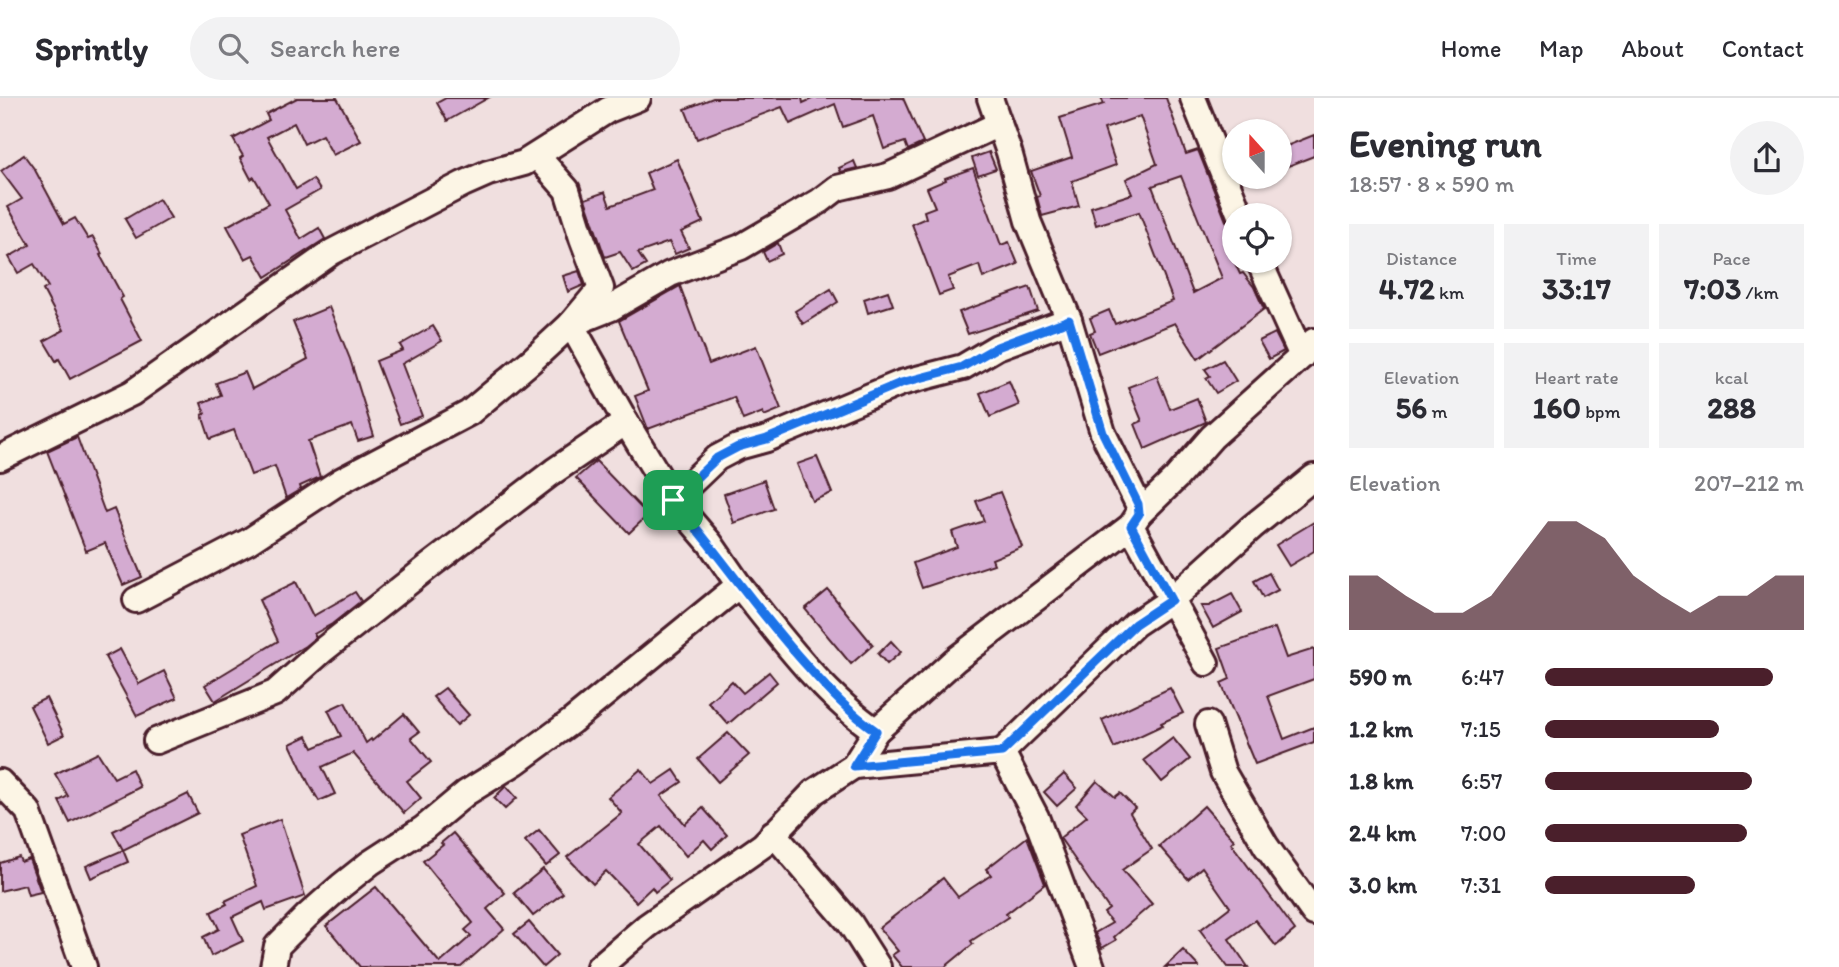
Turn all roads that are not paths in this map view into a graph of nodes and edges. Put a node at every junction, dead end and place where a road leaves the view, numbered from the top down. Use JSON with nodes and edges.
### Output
{"nodes":[{"id":1,"x":638,"y":98,"type":"edge"},
{"id":2,"x":990,"y":98,"type":"edge"},
{"id":3,"x":1193,"y":98,"type":"edge"},
{"id":4,"x":999,"y":124,"type":"junction"},
{"id":5,"x":537,"y":156,"type":"junction"},
{"id":6,"x":1235,"y":203,"type":"edge"},
{"id":7,"x":1266,"y":273,"type":"edge"},
{"id":8,"x":1069,"y":320,"type":"junction"},
{"id":9,"x":571,"y":324,"type":"junction"},
{"id":10,"x":1308,"y":348,"type":"edge"},
{"id":11,"x":626,"y":422,"type":"junction"},
{"id":12,"x":0,"y":458,"type":"edge"},
{"id":13,"x":1314,"y":477,"type":"edge"},
{"id":14,"x":673,"y":500,"type":"junction"},
{"id":15,"x":1135,"y":520,"type":"junction"},
{"id":16,"x":739,"y":585,"type":"junction"},
{"id":17,"x":136,"y":600,"type":"dead end"},
{"id":18,"x":1171,"y":600,"type":"junction"},
{"id":19,"x":1206,"y":663,"type":"dead end"},
{"id":20,"x":1208,"y":724,"type":"dead end"},
{"id":21,"x":876,"y":731,"type":"junction"},
{"id":22,"x":156,"y":741,"type":"dead end"},
{"id":23,"x":1002,"y":752,"type":"junction"},
{"id":24,"x":854,"y":766,"type":"junction"},
{"id":25,"x":0,"y":782,"type":"edge"},
{"id":26,"x":773,"y":833,"type":"junction"},
{"id":27,"x":1314,"y":913,"type":"edge"},
{"id":28,"x":83,"y":967,"type":"edge"},
{"id":29,"x":274,"y":967,"type":"edge"},
{"id":30,"x":599,"y":967,"type":"edge"},
{"id":31,"x":878,"y":967,"type":"edge"},
{"id":32,"x":1092,"y":967,"type":"edge"}],
"edges":[{"from":1,"to":5,"type":"street"},
{"from":2,"to":4,"type":"street"},
{"from":3,"to":6,"type":"street"},
{"from":4,"to":8,"type":"street"},
{"from":4,"to":9,"type":"street"},
{"from":5,"to":9,"type":"street"},
{"from":5,"to":12,"type":"street"},
{"from":7,"to":10,"type":"street"},
{"from":8,"to":14,"type":"street"},
{"from":8,"to":15,"type":"street"},
{"from":9,"to":11,"type":"street"},
{"from":9,"to":17,"type":"street"},
{"from":10,"to":15,"type":"street"},
{"from":11,"to":14,"type":"street"},
{"from":11,"to":22,"type":"street"},
{"from":13,"to":18,"type":"street"},
{"from":14,"to":16,"type":"street"},
{"from":15,"to":18,"type":"street"},
{"from":15,"to":21,"type":"street"},
{"from":16,"to":21,"type":"street"},
{"from":16,"to":29,"type":"street"},
{"from":18,"to":19,"type":"street"},
{"from":18,"to":23,"type":"street"},
{"from":20,"to":27,"type":"street"},
{"from":21,"to":24,"type":"street"},
{"from":23,"to":24,"type":"street"},
{"from":23,"to":32,"type":"street"},
{"from":24,"to":26,"type":"street"},
{"from":25,"to":28,"type":"street"},
{"from":26,"to":30,"type":"street"},
{"from":26,"to":31,"type":"street"}]}
